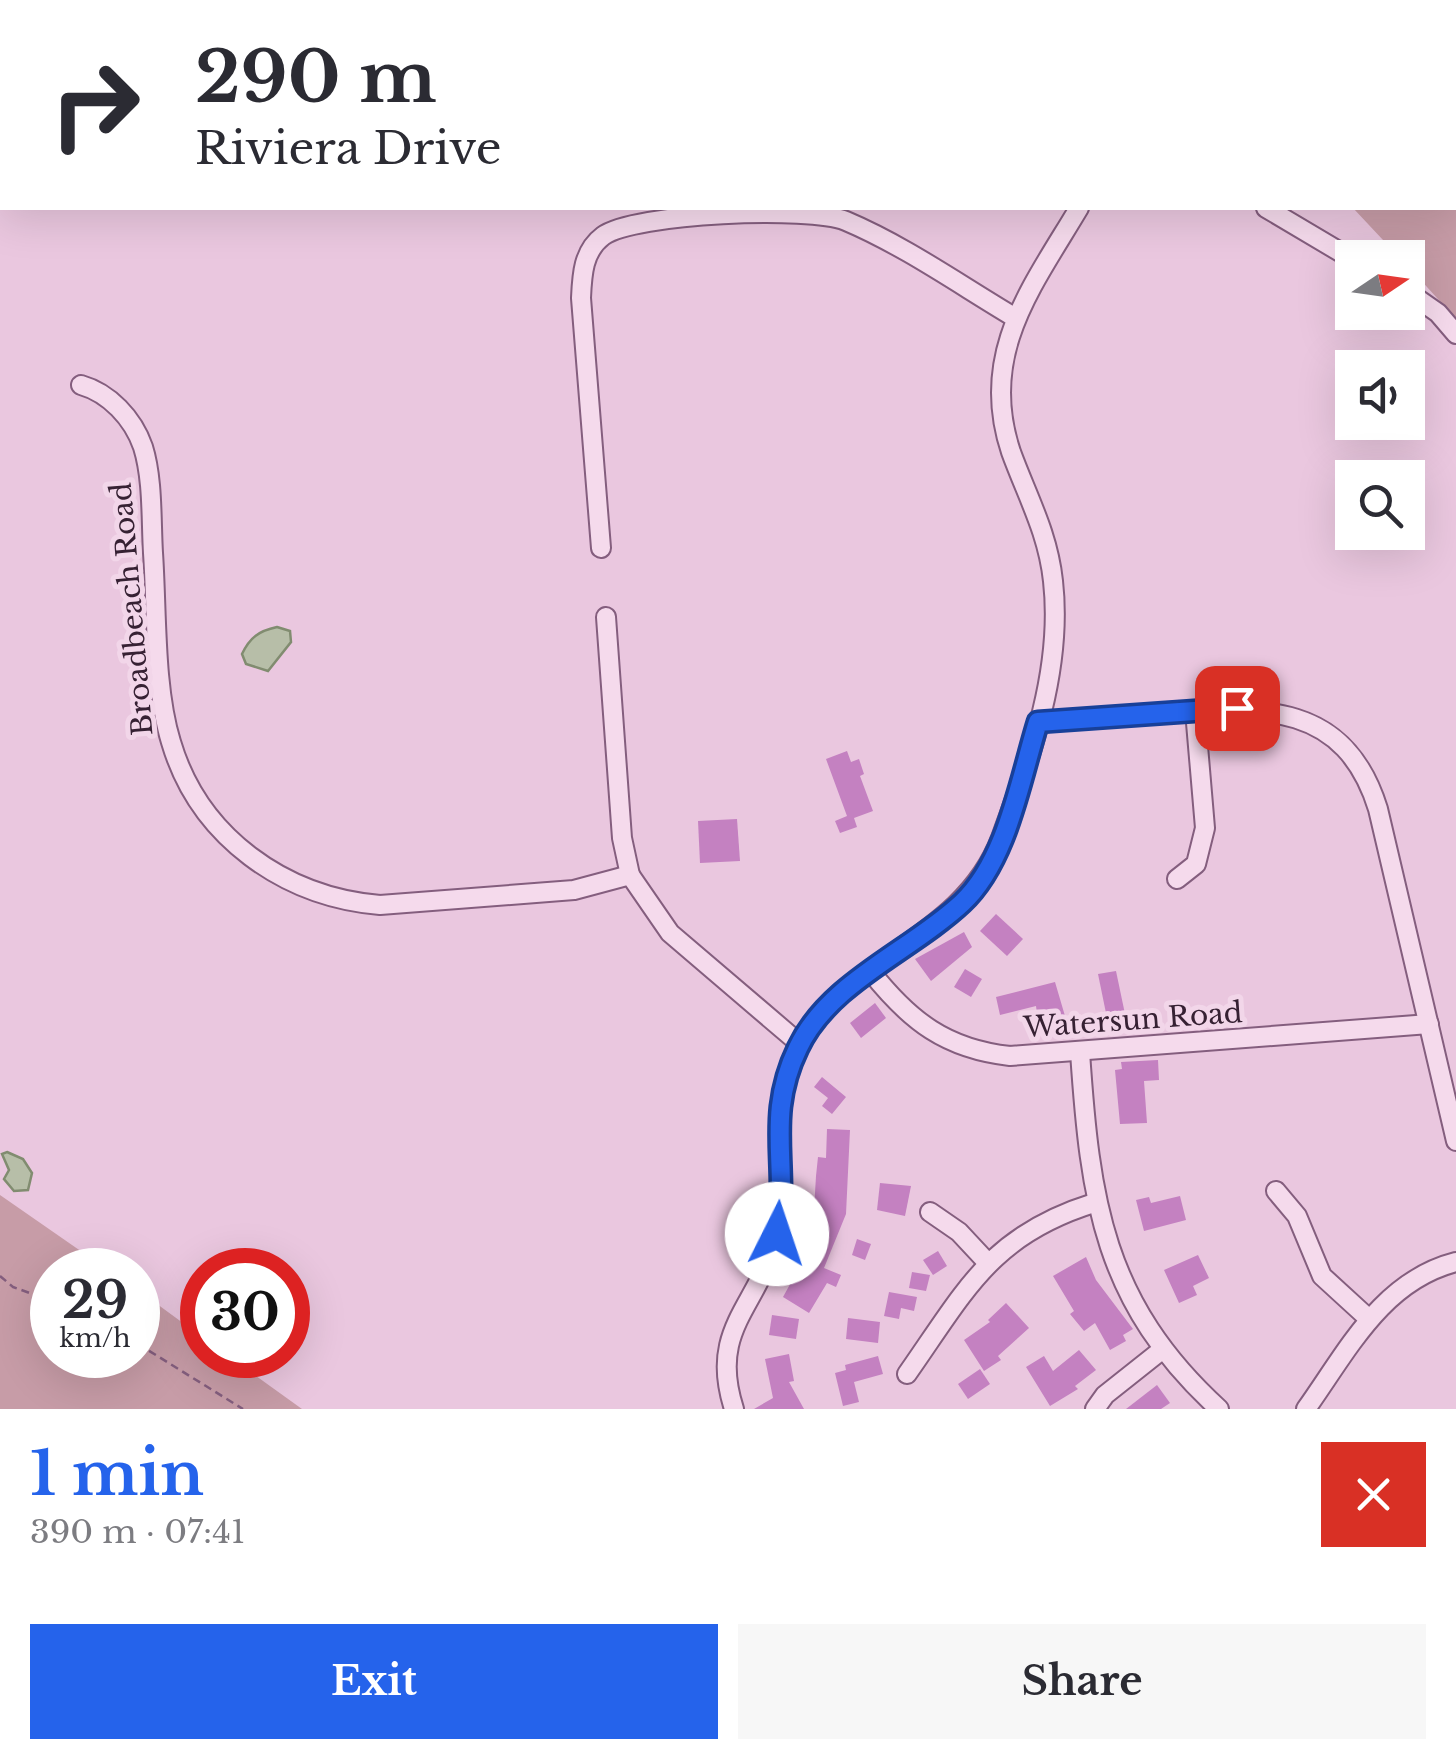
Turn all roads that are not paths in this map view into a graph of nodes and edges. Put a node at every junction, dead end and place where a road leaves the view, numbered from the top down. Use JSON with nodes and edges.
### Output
{"nodes":[{"id":1,"x":1078,"y":210,"type":"edge"},
{"id":2,"x":1269,"y":210,"type":"edge"},
{"id":3,"x":1335,"y":249,"type":"edge"},
{"id":4,"x":1425,"y":304,"type":"edge"},
{"id":5,"x":1014,"y":317,"type":"junction"},
{"id":6,"x":1456,"y":334,"type":"edge"},
{"id":7,"x":81,"y":384,"type":"dead end"},
{"id":8,"x":601,"y":548,"type":"dead end"},
{"id":9,"x":606,"y":618,"type":"dead end"},
{"id":10,"x":1195,"y":711,"type":"junction"},
{"id":11,"x":1038,"y":722,"type":"junction"},
{"id":12,"x":630,"y":875,"type":"junction"},
{"id":13,"x":1176,"y":879,"type":"dead end"},
{"id":14,"x":871,"y":972,"type":"junction"},
{"id":15,"x":1429,"y":1024,"type":"junction"},
{"id":16,"x":800,"y":1044,"type":"junction"},
{"id":17,"x":1080,"y":1052,"type":"junction"},
{"id":18,"x":1456,"y":1141,"type":"edge"},
{"id":19,"x":1276,"y":1191,"type":"dead end"},
{"id":20,"x":1094,"y":1202,"type":"junction"},
{"id":21,"x":930,"y":1212,"type":"dead end"},
{"id":22,"x":987,"y":1262,"type":"junction"},
{"id":23,"x":1456,"y":1262,"type":"edge"},
{"id":24,"x":1370,"y":1319,"type":"junction"},
{"id":25,"x":1164,"y":1350,"type":"junction"},
{"id":26,"x":907,"y":1374,"type":"dead end"},
{"id":27,"x":734,"y":1409,"type":"edge"},
{"id":28,"x":1095,"y":1409,"type":"edge"},
{"id":29,"x":1219,"y":1409,"type":"edge"},
{"id":30,"x":1306,"y":1409,"type":"edge"}],
"edges":[{"from":1,"to":5,"type":"street"},
{"from":2,"to":3,"type":"street"},
{"from":4,"to":6,"type":"street"},
{"from":5,"to":8,"type":"street"},
{"from":5,"to":11,"type":"street"},
{"from":7,"to":12,"type":"street","name":"Broadbeach Road"},
{"from":9,"to":12,"type":"street"},
{"from":10,"to":11,"type":"street"},
{"from":10,"to":13,"type":"street"},
{"from":10,"to":15,"type":"street"},
{"from":11,"to":14,"type":"street"},
{"from":12,"to":16,"type":"street"},
{"from":14,"to":16,"type":"street"},
{"from":14,"to":17,"type":"street","name":"Watersun Road"},
{"from":15,"to":17,"type":"street","name":"Watersun Road"},
{"from":15,"to":18,"type":"street"},
{"from":16,"to":27,"type":"street"},
{"from":17,"to":20,"type":"street"},
{"from":19,"to":24,"type":"street"},
{"from":20,"to":22,"type":"street"},
{"from":20,"to":25,"type":"street"},
{"from":21,"to":22,"type":"street"},
{"from":22,"to":26,"type":"street"},
{"from":23,"to":24,"type":"street"},
{"from":24,"to":30,"type":"street"},
{"from":25,"to":28,"type":"street"},
{"from":25,"to":29,"type":"street"}]}
